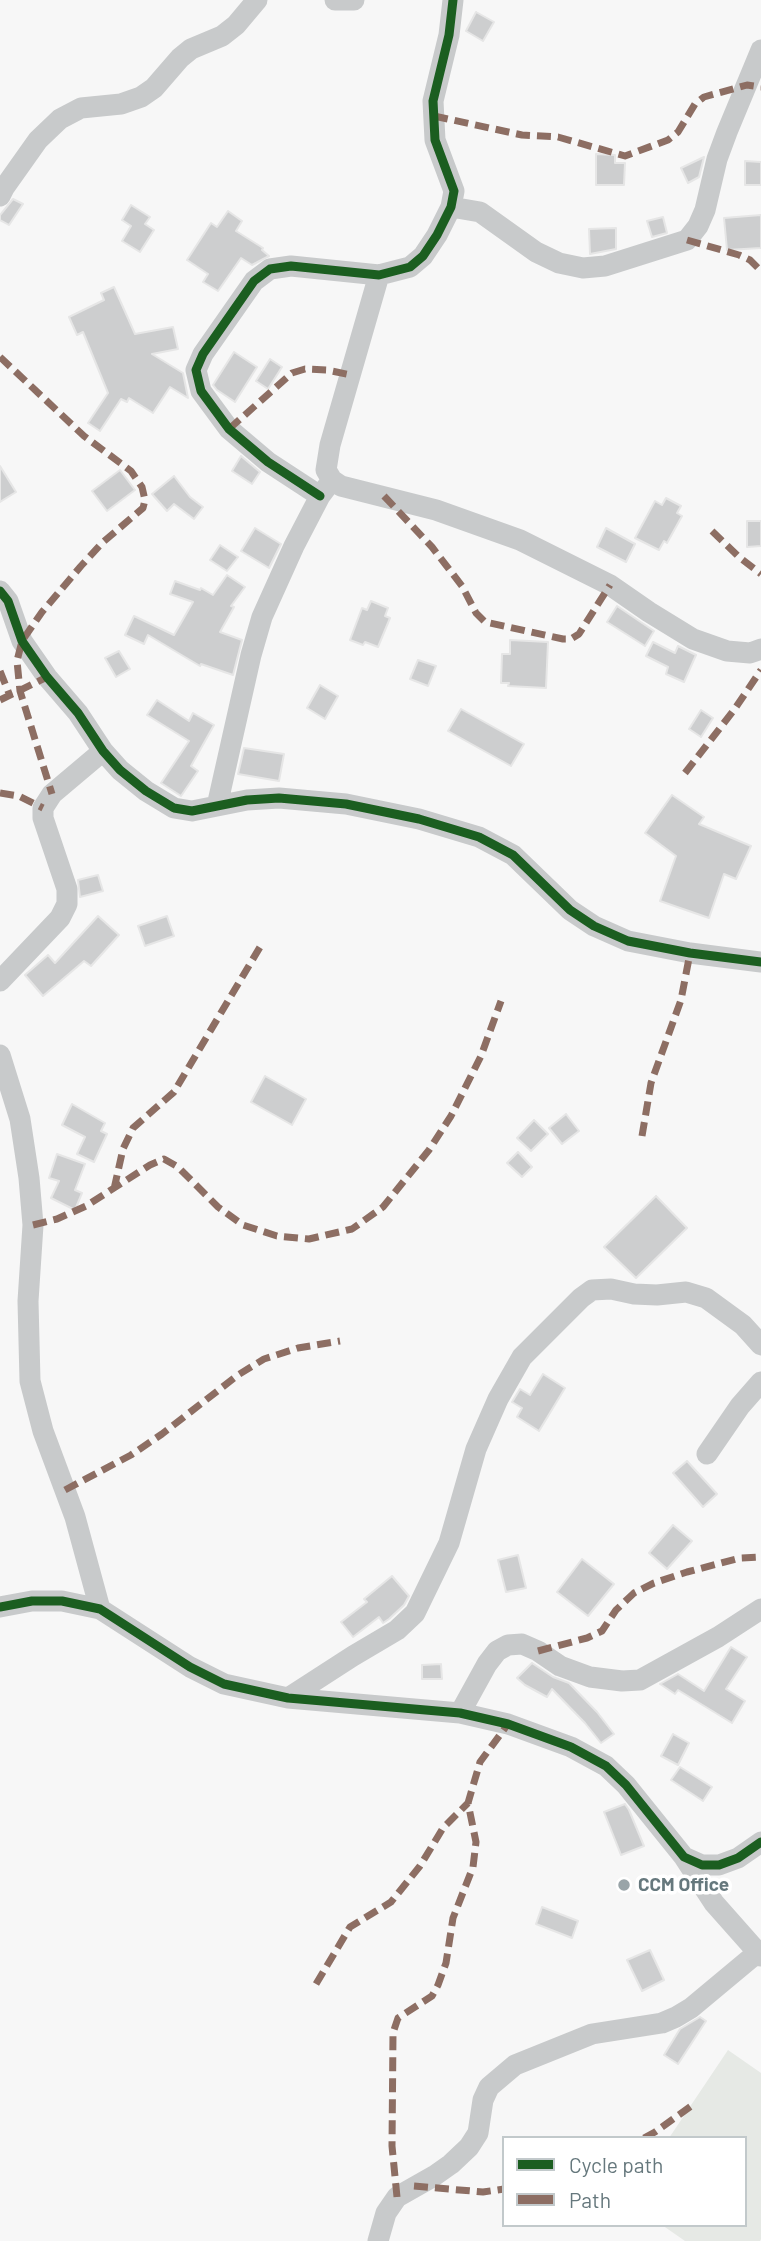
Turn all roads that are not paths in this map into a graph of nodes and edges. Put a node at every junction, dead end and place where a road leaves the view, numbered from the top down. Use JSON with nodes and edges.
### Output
{"nodes":[{"id":1,"x":257,"y":0,"type":"edge"},
{"id":2,"x":335,"y":0,"type":"edge"},
{"id":3,"x":354,"y":0,"type":"edge"},
{"id":4,"x":453,"y":0,"type":"edge"},
{"id":5,"x":761,"y":50,"type":"edge"},
{"id":6,"x":0,"y":196,"type":"edge"},
{"id":7,"x":451,"y":207,"type":"junction"},
{"id":8,"x":379,"y":275,"type":"junction"},
{"id":9,"x":326,"y":488,"type":"junction"},
{"id":10,"x":0,"y":591,"type":"edge"},
{"id":11,"x":761,"y":649,"type":"edge"},
{"id":12,"x":103,"y":751,"type":"junction"},
{"id":13,"x":217,"y":806,"type":"junction"},
{"id":14,"x":761,"y":962,"type":"edge"},
{"id":15,"x":0,"y":981,"type":"edge"},
{"id":16,"x":0,"y":1055,"type":"edge"},
{"id":17,"x":761,"y":1345,"type":"edge"},
{"id":18,"x":761,"y":1382,"type":"edge"},
{"id":19,"x":707,"y":1454,"type":"dead end"},
{"id":20,"x":0,"y":1607,"type":"edge"},
{"id":21,"x":100,"y":1609,"type":"junction"},
{"id":22,"x":761,"y":1609,"type":"edge"},
{"id":23,"x":288,"y":1698,"type":"junction"},
{"id":24,"x":460,"y":1713,"type":"junction"},
{"id":25,"x":761,"y":1842,"type":"edge"},
{"id":26,"x":684,"y":1857,"type":"junction"},
{"id":27,"x":759,"y":1954,"type":"edge"},
{"id":28,"x":378,"y":2241,"type":"edge"}],
"edges":[{"from":1,"to":6,"type":"street"},
{"from":2,"to":3,"type":"street"},
{"from":4,"to":7,"type":"street"},
{"from":5,"to":7,"type":"street"},
{"from":7,"to":8,"type":"street"},
{"from":8,"to":9,"type":"street"},
{"from":8,"to":9,"type":"street"},
{"from":9,"to":11,"type":"street"},
{"from":9,"to":13,"type":"street"},
{"from":10,"to":12,"type":"street"},
{"from":12,"to":13,"type":"street"},
{"from":12,"to":15,"type":"street"},
{"from":13,"to":14,"type":"street"},
{"from":16,"to":21,"type":"street"},
{"from":17,"to":23,"type":"street"},
{"from":18,"to":19,"type":"street"},
{"from":20,"to":21,"type":"street"},
{"from":21,"to":23,"type":"street"},
{"from":22,"to":24,"type":"street"},
{"from":23,"to":24,"type":"street"},
{"from":24,"to":26,"type":"street"},
{"from":25,"to":26,"type":"street"},
{"from":26,"to":27,"type":"street"},
{"from":27,"to":28,"type":"street"}]}
